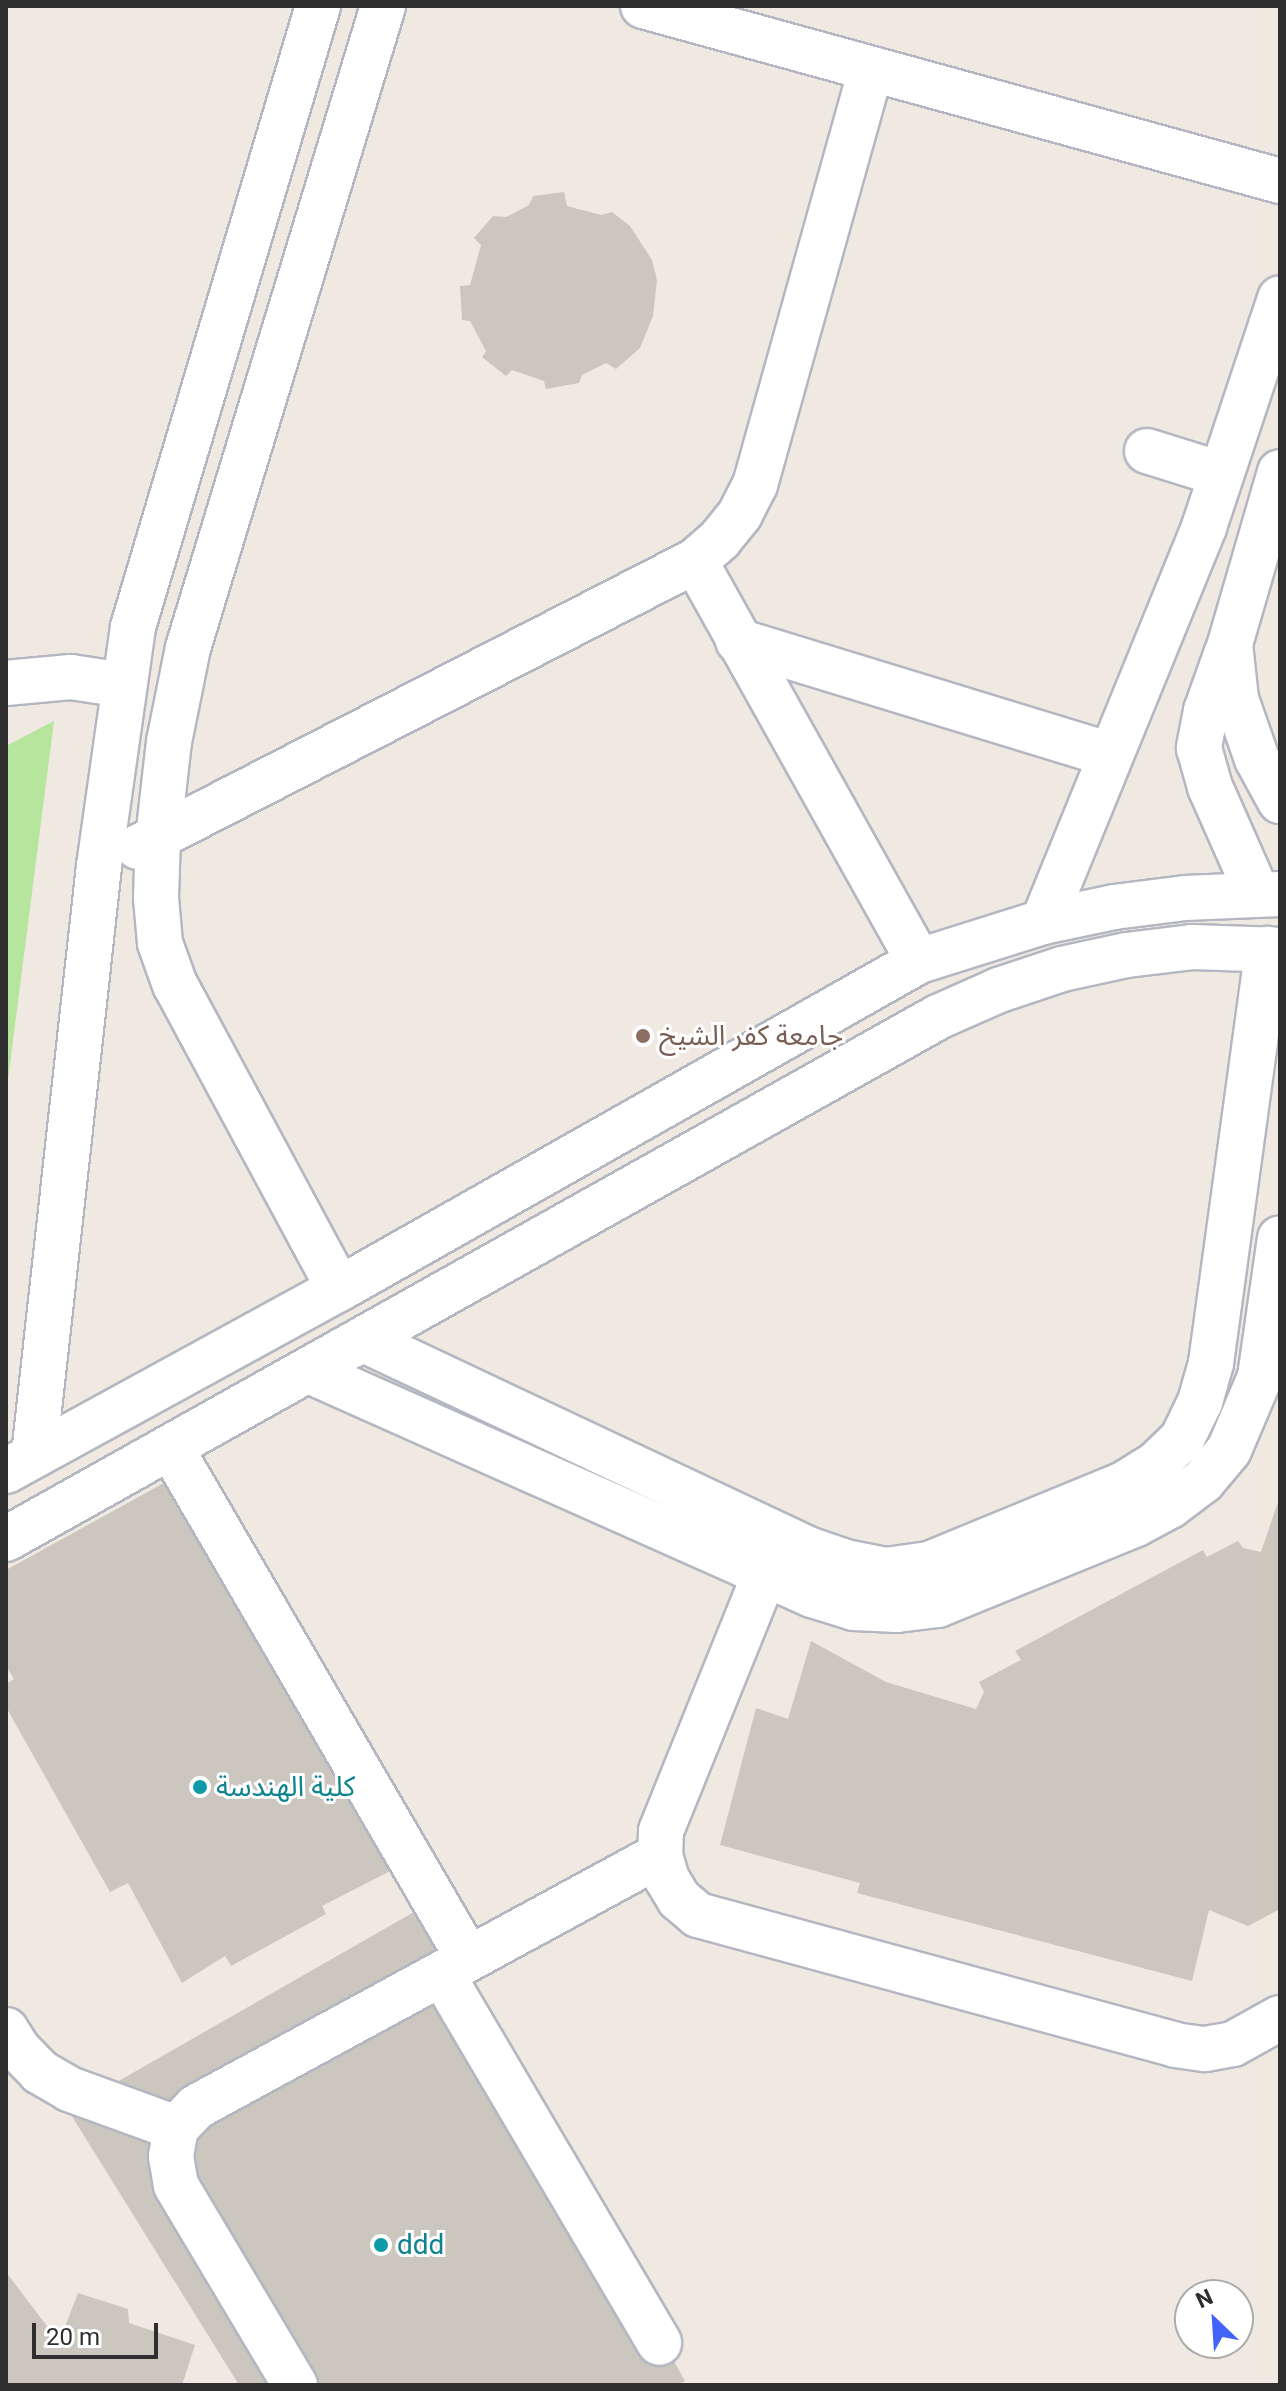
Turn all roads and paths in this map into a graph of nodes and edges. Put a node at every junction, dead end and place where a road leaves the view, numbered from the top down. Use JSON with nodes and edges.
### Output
{"nodes":[{"id":1,"x":318,"y":6,"type":"edge"},
{"id":2,"x":383,"y":6,"type":"edge"},
{"id":3,"x":643,"y":6,"type":"edge"},
{"id":4,"x":871,"y":70,"type":"junction"},
{"id":5,"x":1280,"y":181,"type":"edge"},
{"id":6,"x":1280,"y":298,"type":"edge"},
{"id":7,"x":1147,"y":451,"type":"dead end"},
{"id":8,"x":1280,"y":472,"type":"edge"},
{"id":9,"x":1221,"y":474,"type":"junction"},
{"id":10,"x":695,"y":561,"type":"junction"},
{"id":11,"x":738,"y":641,"type":"junction"},
{"id":12,"x":1230,"y":644,"type":"junction"},
{"id":13,"x":6,"y":683,"type":"edge"},
{"id":14,"x":123,"y":685,"type":"junction"},
{"id":15,"x":1110,"y":755,"type":"junction"},
{"id":16,"x":1280,"y":801,"type":"edge"},
{"id":17,"x":158,"y":838,"type":"junction"},
{"id":18,"x":99,"y":866,"type":"junction"},
{"id":19,"x":1268,"y":894,"type":"edge"},
{"id":20,"x":1043,"y":922,"type":"junction"},
{"id":21,"x":1274,"y":950,"type":"edge"},
{"id":22,"x":919,"y":961,"type":"junction"},
{"id":23,"x":1280,"y":1238,"type":"edge"},
{"id":24,"x":1276,"y":1287,"type":"edge"},
{"id":25,"x":339,"y":1289,"type":"junction"},
{"id":26,"x":364,"y":1340,"type":"junction"},
{"id":27,"x":309,"y":1371,"type":"junction"},
{"id":28,"x":171,"y":1448,"type":"junction"},
{"id":29,"x":20,"y":1463,"type":"edge"},
{"id":30,"x":6,"y":1539,"type":"edge"},
{"id":31,"x":764,"y":1576,"type":"junction"},
{"id":32,"x":660,"y":1855,"type":"junction"},
{"id":33,"x":455,"y":1966,"type":"junction"},
{"id":34,"x":1280,"y":2018,"type":"edge"},
{"id":35,"x":6,"y":2030,"type":"edge"},
{"id":36,"x":176,"y":2128,"type":"junction"},
{"id":37,"x":659,"y":2343,"type":"dead end"},
{"id":38,"x":295,"y":2385,"type":"edge"}],
"edges":[{"from":1,"to":14,"type":"lane"},
{"from":2,"to":17,"type":"lane"},
{"from":3,"to":4,"type":"lane"},
{"from":4,"to":5,"type":"lane"},
{"from":4,"to":10,"type":"lane"},
{"from":6,"to":9,"type":"lane"},
{"from":7,"to":9,"type":"lane"},
{"from":8,"to":12,"type":"lane"},
{"from":9,"to":15,"type":"lane"},
{"from":10,"to":11,"type":"lane"},
{"from":10,"to":17,"type":"lane"},
{"from":11,"to":15,"type":"lane"},
{"from":11,"to":22,"type":"lane"},
{"from":12,"to":16,"type":"lane"},
{"from":12,"to":19,"type":"lane"},
{"from":13,"to":14,"type":"lane"},
{"from":14,"to":18,"type":"lane"},
{"from":15,"to":20,"type":"lane"},
{"from":17,"to":18,"type":"lane"},
{"from":17,"to":25,"type":"lane"},
{"from":18,"to":29,"type":"lane"},
{"from":19,"to":20,"type":"lane"},
{"from":20,"to":22,"type":"lane"},
{"from":21,"to":26,"type":"lane"},
{"from":21,"to":26,"type":"lane"},
{"from":22,"to":25,"type":"lane"},
{"from":23,"to":24,"type":"lane"},
{"from":24,"to":31,"type":"lane"},
{"from":25,"to":29,"type":"lane"},
{"from":26,"to":27,"type":"lane"},
{"from":27,"to":28,"type":"lane"},
{"from":27,"to":31,"type":"lane"},
{"from":28,"to":30,"type":"lane"},
{"from":28,"to":33,"type":"lane"},
{"from":31,"to":32,"type":"lane"},
{"from":32,"to":33,"type":"lane"},
{"from":32,"to":34,"type":"lane"},
{"from":33,"to":36,"type":"lane"},
{"from":33,"to":37,"type":"lane"},
{"from":35,"to":36,"type":"lane"},
{"from":36,"to":38,"type":"lane"}]}
